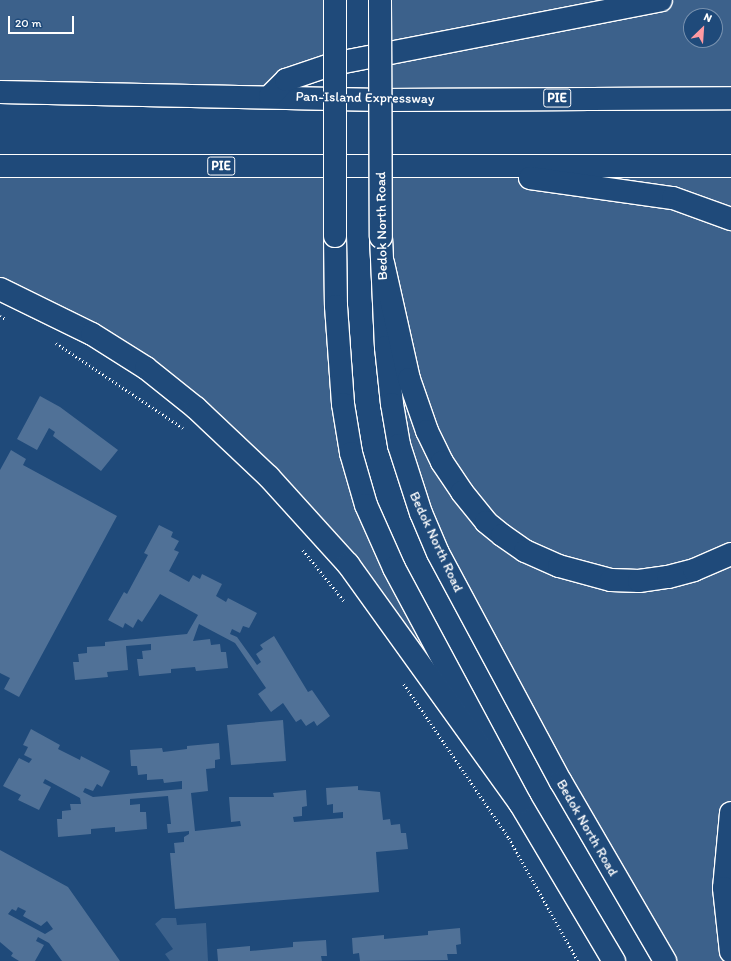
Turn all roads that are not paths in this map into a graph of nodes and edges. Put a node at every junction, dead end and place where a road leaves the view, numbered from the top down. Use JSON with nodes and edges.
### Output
{"nodes":[{"id":1,"x":335,"y":0,"type":"edge"},
{"id":2,"x":380,"y":0,"type":"edge"},
{"id":3,"x":661,"y":0,"type":"edge"},
{"id":4,"x":0,"y":92,"type":"edge"},
{"id":5,"x":270,"y":96,"type":"junction"},
{"id":6,"x":731,"y":98,"type":"edge"},
{"id":7,"x":0,"y":166,"type":"edge"},
{"id":8,"x":442,"y":166,"type":"junction"},
{"id":9,"x":731,"y":166,"type":"edge"},
{"id":10,"x":731,"y":219,"type":"edge"},
{"id":11,"x":382,"y":262,"type":"junction"},
{"id":12,"x":0,"y":289,"type":"edge"},
{"id":13,"x":731,"y":554,"type":"edge"},
{"id":14,"x":520,"y":803,"type":"junction"},
{"id":15,"x":731,"y":813,"type":"edge"},
{"id":16,"x":731,"y":952,"type":"edge"},
{"id":17,"x":614,"y":961,"type":"edge"},
{"id":18,"x":665,"y":961,"type":"edge"}],
"edges":[{"from":1,"to":14,"type":"main road","bridge":true},
{"from":2,"to":11,"type":"main road","name":"Bedok North Road","bridge":true},
{"from":3,"to":5,"type":"main road"},
{"from":4,"to":5,"type":"main road","name":"Pan-Island Expressway","number":"PIE"},
{"from":5,"to":6,"type":"main road","name":"Pan-Island Expressway","number":"PIE"},
{"from":7,"to":8,"type":"main road","number":"PIE"},
{"from":8,"to":9,"type":"main road","number":"PIE"},
{"from":8,"to":10,"type":"main road"},
{"from":11,"to":13,"type":"main road"},
{"from":11,"to":18,"type":"main road","name":"Bedok North Road"},
{"from":12,"to":14,"type":"main road"},
{"from":14,"to":17,"type":"main road"},
{"from":15,"to":16,"type":"main road"}]}
